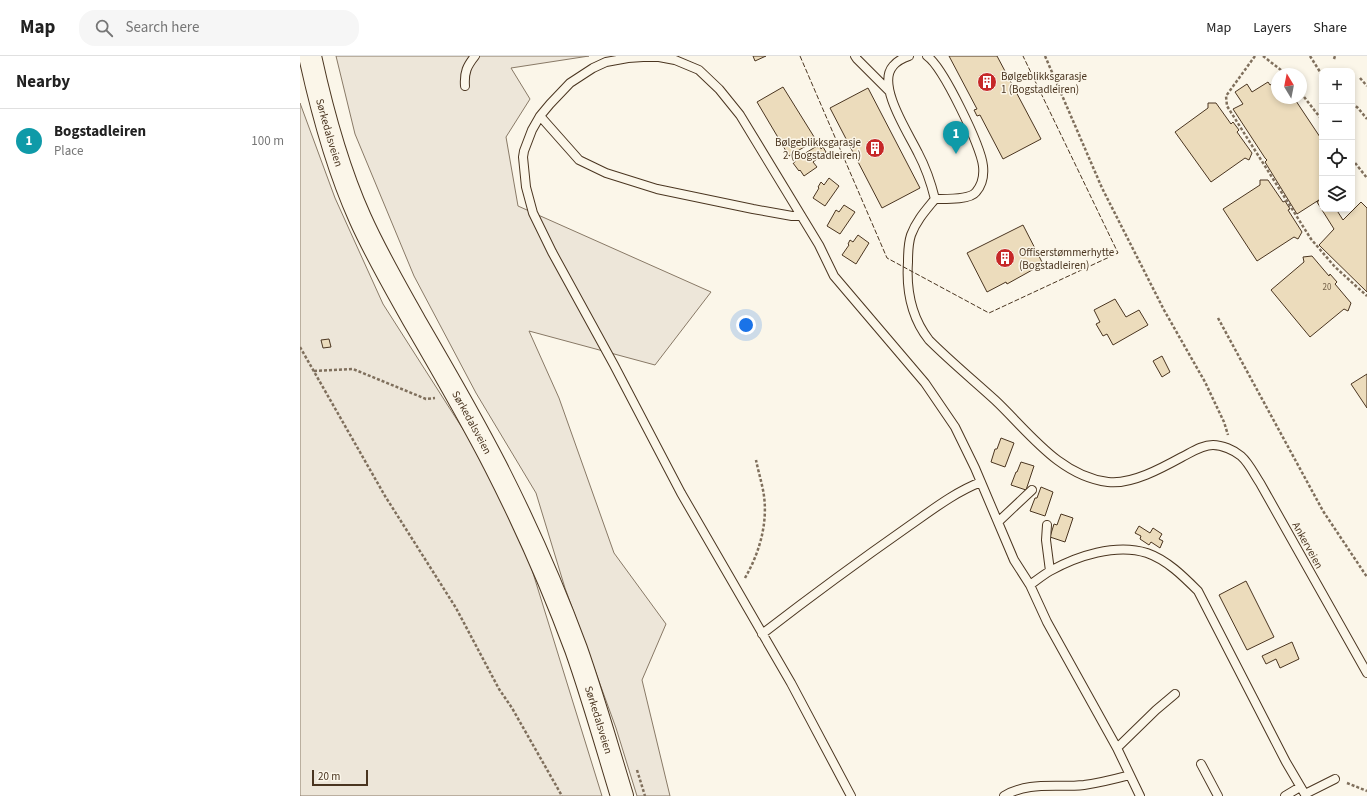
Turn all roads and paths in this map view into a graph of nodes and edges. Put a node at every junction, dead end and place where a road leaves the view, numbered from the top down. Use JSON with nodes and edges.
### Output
{"nodes":[{"id":1,"x":310,"y":56,"type":"edge"},
{"id":2,"x":476,"y":56,"type":"edge"},
{"id":3,"x":855,"y":56,"type":"edge"},
{"id":4,"x":908,"y":56,"type":"edge"},
{"id":5,"x":927,"y":56,"type":"edge"},
{"id":6,"x":1045,"y":56,"type":"edge"},
{"id":7,"x":1255,"y":56,"type":"edge"},
{"id":8,"x":1263,"y":56,"type":"edge"},
{"id":9,"x":1310,"y":56,"type":"edge"},
{"id":10,"x":675,"y":58,"type":"edge"},
{"id":11,"x":1278,"y":68,"type":"edge"},
{"id":12,"x":1319,"y":70,"type":"edge"},
{"id":13,"x":1360,"y":78,"type":"dead end"},
{"id":14,"x":465,"y":86,"type":"dead end"},
{"id":15,"x":1367,"y":86,"type":"edge"},
{"id":16,"x":889,"y":91,"type":"junction"},
{"id":17,"x":1307,"y":101,"type":"edge"},
{"id":18,"x":1353,"y":104,"type":"edge"},
{"id":19,"x":540,"y":116,"type":"junction"},
{"id":20,"x":1319,"y":116,"type":"edge"},
{"id":21,"x":1367,"y":119,"type":"edge"},
{"id":22,"x":1355,"y":163,"type":"edge"},
{"id":23,"x":1367,"y":178,"type":"edge"},
{"id":24,"x":935,"y":199,"type":"junction"},
{"id":25,"x":800,"y":216,"type":"junction"},
{"id":26,"x":1367,"y":296,"type":"edge"},
{"id":27,"x":1218,"y":318,"type":"dead end"},
{"id":28,"x":300,"y":347,"type":"edge"},
{"id":29,"x":314,"y":371,"type":"junction"},
{"id":30,"x":457,"y":396,"type":"junction"},
{"id":31,"x":1232,"y":450,"type":"junction"},
{"id":32,"x":756,"y":460,"type":"dead end"},
{"id":33,"x":981,"y":482,"type":"junction"},
{"id":34,"x":1032,"y":490,"type":"dead end"},
{"id":35,"x":998,"y":522,"type":"junction"},
{"id":36,"x":1047,"y":525,"type":"dead end"},
{"id":37,"x":1050,"y":571,"type":"junction"},
{"id":38,"x":1367,"y":577,"type":"edge"},
{"id":39,"x":1030,"y":585,"type":"junction"},
{"id":40,"x":737,"y":590,"type":"junction"},
{"id":41,"x":762,"y":634,"type":"junction"},
{"id":42,"x":1367,"y":673,"type":"edge"},
{"id":43,"x":1175,"y":694,"type":"dead end"},
{"id":44,"x":1117,"y":748,"type":"junction"},
{"id":45,"x":1201,"y":764,"type":"dead end"},
{"id":46,"x":1130,"y":775,"type":"junction"},
{"id":47,"x":1335,"y":779,"type":"joint"},
{"id":48,"x":1367,"y":791,"type":"edge"},
{"id":49,"x":1304,"y":792,"type":"edge"},
{"id":50,"x":562,"y":796,"type":"edge"},
{"id":51,"x":622,"y":796,"type":"edge"},
{"id":52,"x":851,"y":796,"type":"edge"},
{"id":53,"x":1004,"y":796,"type":"edge"},
{"id":54,"x":1140,"y":796,"type":"edge"},
{"id":55,"x":1218,"y":796,"type":"edge"},
{"id":56,"x":1285,"y":796,"type":"edge"}],
"edges":[{"from":1,"to":30,"type":"street","name":"Sørkedalsveien"},
{"from":2,"to":14,"type":"lane"},
{"from":3,"to":16,"type":"lane"},
{"from":4,"to":16,"type":"lane"},
{"from":5,"to":24,"type":"lane"},
{"from":6,"to":31,"type":"path"},
{"from":7,"to":26,"type":"path"},
{"from":8,"to":11,"type":"path"},
{"from":9,"to":12,"type":"path"},
{"from":10,"to":19,"type":"lane"},
{"from":10,"to":25,"type":"lane"},
{"from":13,"to":15,"type":"path"},
{"from":16,"to":24,"type":"lane"},
{"from":17,"to":20,"type":"path"},
{"from":18,"to":21,"type":"path"},
{"from":19,"to":25,"type":"lane"},
{"from":19,"to":40,"type":"lane"},
{"from":22,"to":23,"type":"path"},
{"from":24,"to":31,"type":"lane","name":"Ankerveien"},
{"from":25,"to":33,"type":"lane"},
{"from":27,"to":38,"type":"path"},
{"from":28,"to":29,"type":"path"},
{"from":29,"to":30,"type":"path"},
{"from":29,"to":50,"type":"path"},
{"from":30,"to":51,"type":"street","name":"Sørkedalsveien"},
{"from":31,"to":42,"type":"lane","name":"Ankerveien"},
{"from":32,"to":40,"type":"path"},
{"from":33,"to":35,"type":"lane"},
{"from":33,"to":41,"type":"lane"},
{"from":34,"to":35,"type":"lane"},
{"from":35,"to":39,"type":"lane"},
{"from":36,"to":37,"type":"lane"},
{"from":37,"to":39,"type":"lane"},
{"from":37,"to":49,"type":"lane"},
{"from":39,"to":44,"type":"lane"},
{"from":40,"to":41,"type":"lane"},
{"from":41,"to":52,"type":"lane"},
{"from":43,"to":44,"type":"lane"},
{"from":44,"to":46,"type":"lane"},
{"from":45,"to":55,"type":"lane"},
{"from":46,"to":53,"type":"lane"},
{"from":46,"to":54,"type":"lane"},
{"from":47,"to":48,"type":"path"},
{"from":47,"to":49,"type":"lane"},
{"from":49,"to":56,"type":"lane"}]}
